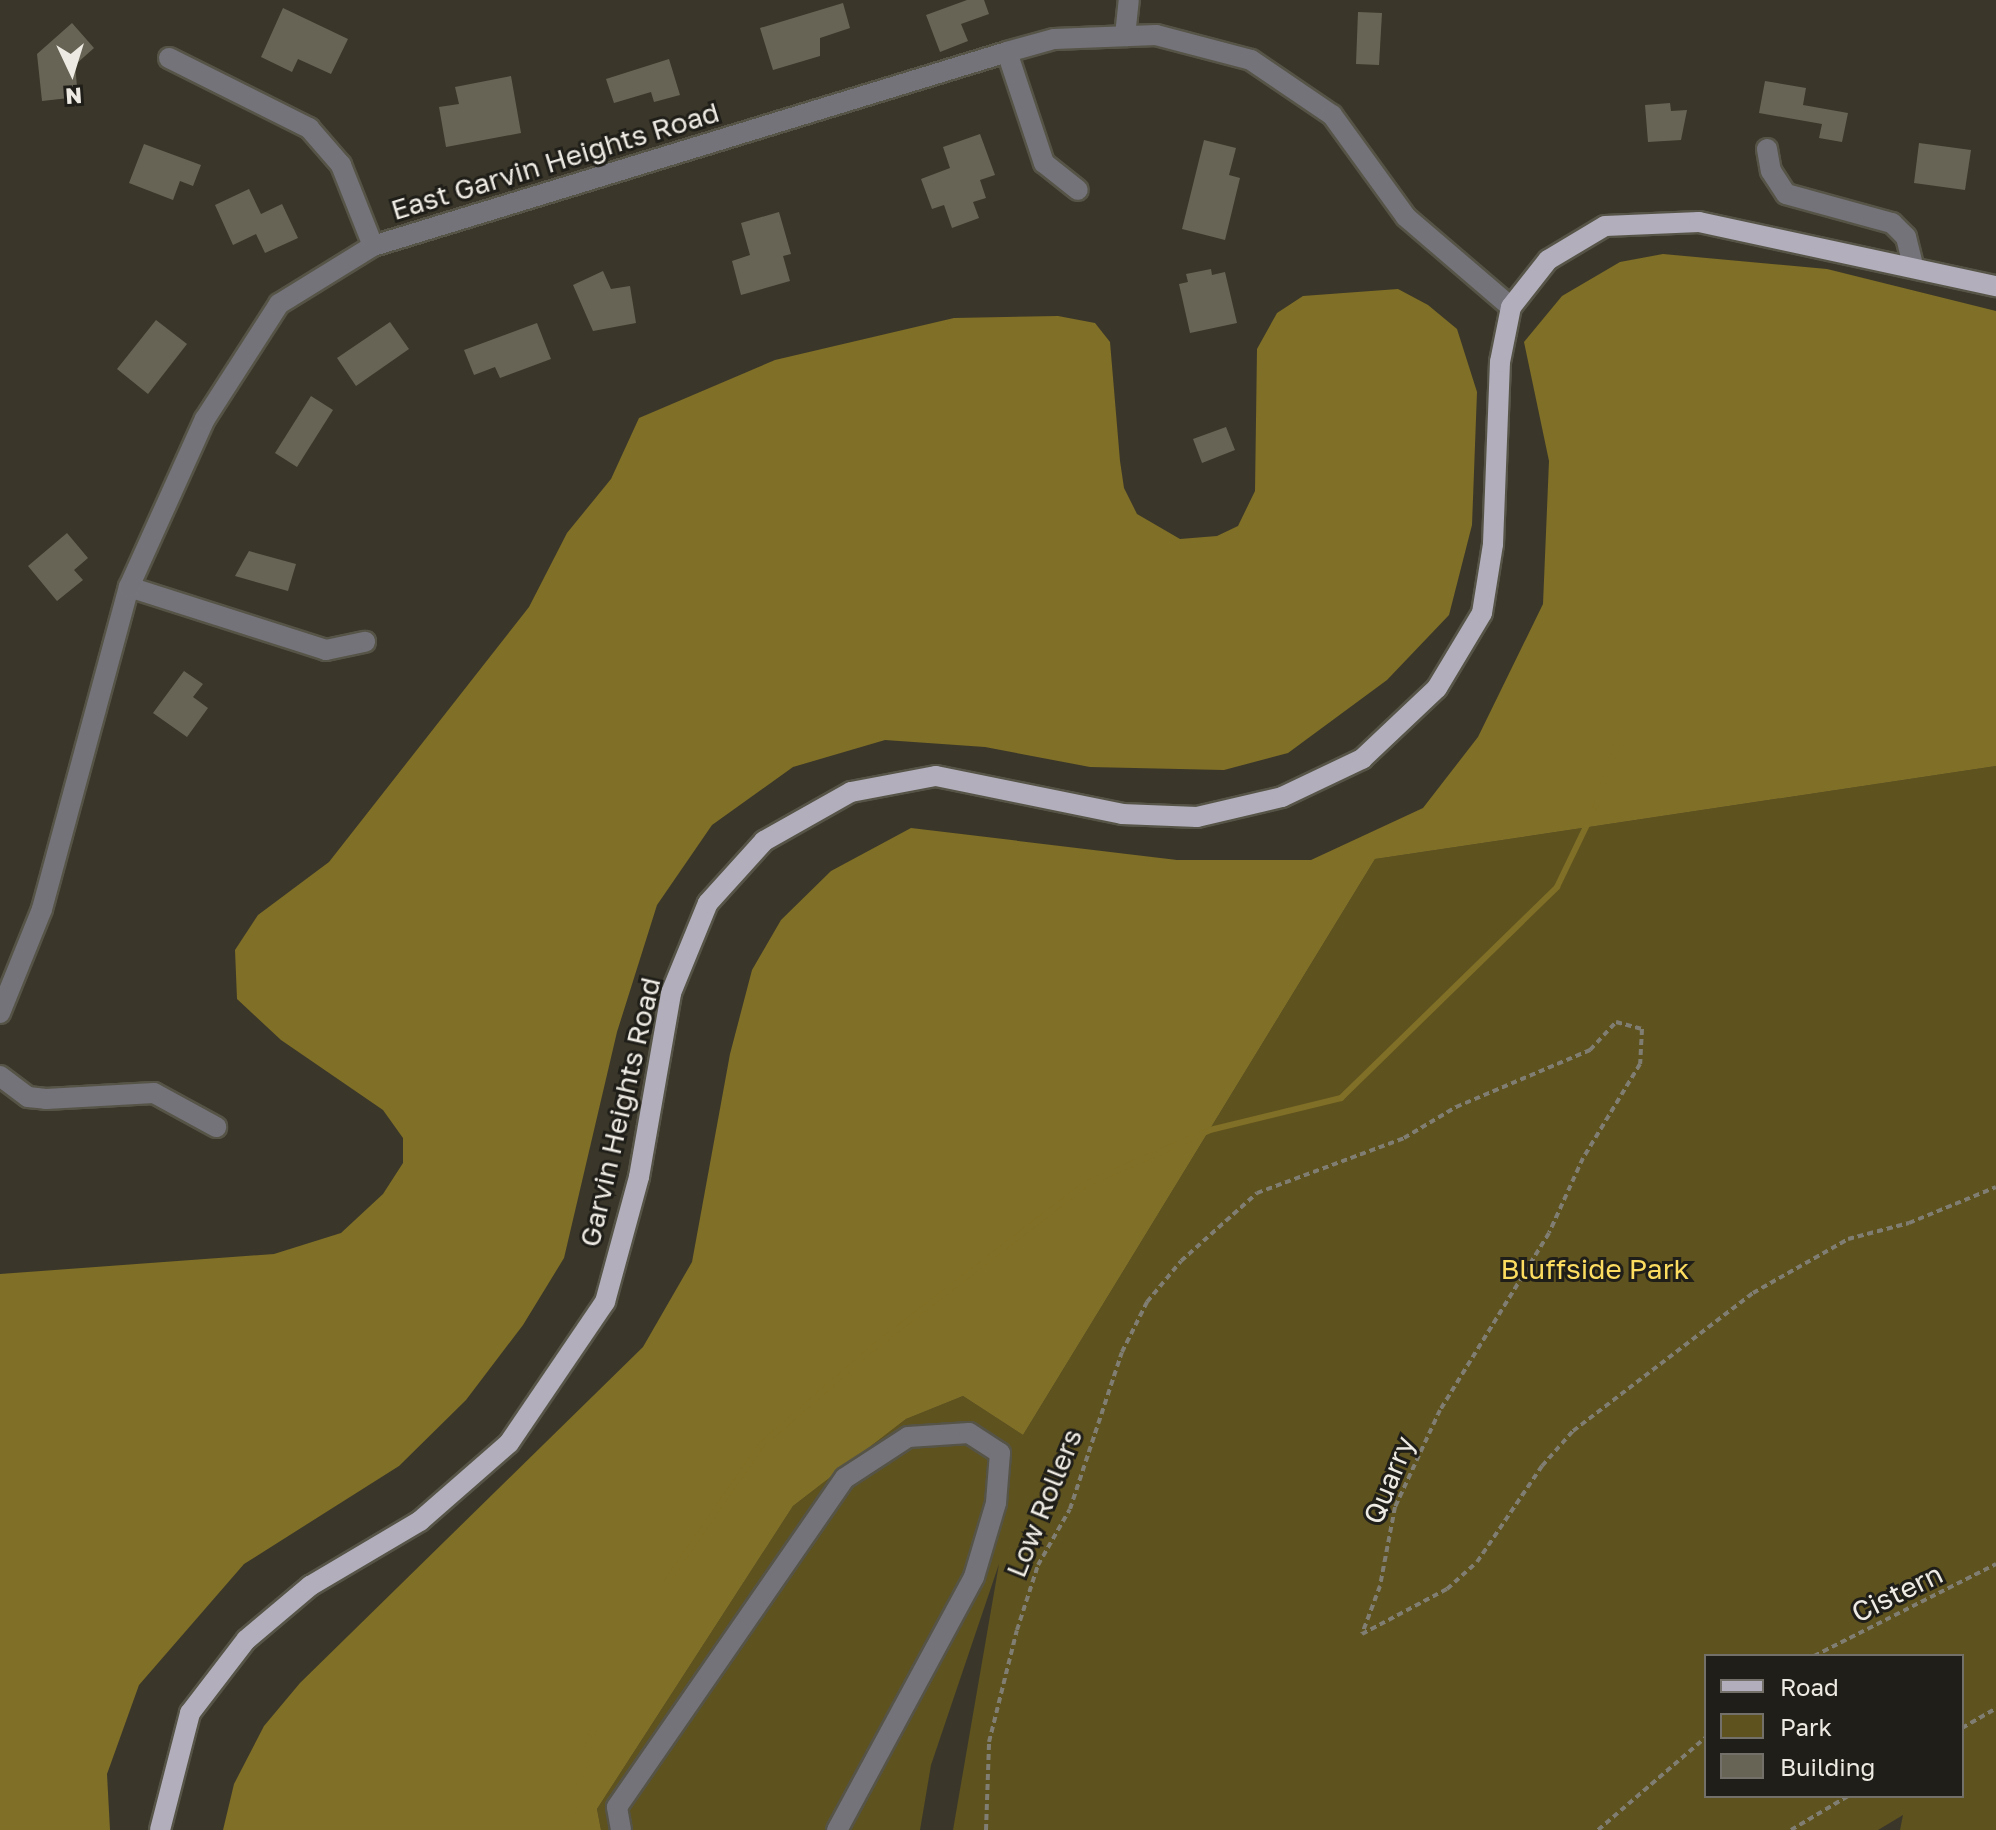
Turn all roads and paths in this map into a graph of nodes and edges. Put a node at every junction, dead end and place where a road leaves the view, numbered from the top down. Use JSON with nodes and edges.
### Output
{"nodes":[{"id":1,"x":1129,"y":0,"type":"edge"},
{"id":2,"x":1125,"y":36,"type":"junction"},
{"id":3,"x":1007,"y":52,"type":"junction"},
{"id":4,"x":169,"y":58,"type":"dead end"},
{"id":5,"x":1767,"y":149,"type":"dead end"},
{"id":6,"x":1078,"y":190,"type":"dead end"},
{"id":7,"x":373,"y":246,"type":"junction"},
{"id":8,"x":1914,"y":268,"type":"junction"},
{"id":9,"x":1996,"y":286,"type":"edge"},
{"id":10,"x":1511,"y":307,"type":"junction"},
{"id":11,"x":129,"y":587,"type":"junction"},
{"id":12,"x":365,"y":642,"type":"dead end"},
{"id":13,"x":0,"y":1013,"type":"edge"},
{"id":14,"x":0,"y":1076,"type":"edge"},
{"id":15,"x":216,"y":1127,"type":"dead end"},
{"id":16,"x":1996,"y":1187,"type":"edge"},
{"id":17,"x":1257,"y":1193,"type":"joint"},
{"id":18,"x":1996,"y":1564,"type":"edge"},
{"id":19,"x":1818,"y":1654,"type":"edge"},
{"id":20,"x":1996,"y":1708,"type":"edge"},
{"id":21,"x":1964,"y":1727,"type":"edge"},
{"id":22,"x":1704,"y":1739,"type":"edge"},
{"id":23,"x":1845,"y":1798,"type":"edge"},
{"id":24,"x":160,"y":1830,"type":"edge"},
{"id":25,"x":621,"y":1830,"type":"edge"},
{"id":26,"x":837,"y":1830,"type":"edge"},
{"id":27,"x":986,"y":1830,"type":"edge"},
{"id":28,"x":1598,"y":1830,"type":"edge"},
{"id":29,"x":1791,"y":1830,"type":"edge"}],
"edges":[{"from":1,"to":2,"type":"street"},
{"from":2,"to":3,"type":"street","name":"East Garvin Heights Road"},
{"from":2,"to":10,"type":"street","name":"East Garvin Heights Road"},
{"from":3,"to":6,"type":"street"},
{"from":3,"to":7,"type":"street","name":"East Garvin Heights Road"},
{"from":4,"to":7,"type":"street"},
{"from":5,"to":8,"type":"street"},
{"from":7,"to":11,"type":"street","name":"East Garvin Heights Road"},
{"from":8,"to":9,"type":"main road","name":"Garvin Heights Road"},
{"from":8,"to":10,"type":"main road","name":"Garvin Heights Road"},
{"from":10,"to":24,"type":"main road","name":"Garvin Heights Road"},
{"from":11,"to":12,"type":"street"},
{"from":11,"to":13,"type":"street","name":"East Garvin Heights Road"},
{"from":14,"to":15,"type":"street"},
{"from":16,"to":17,"type":"path","name":"Quarry"},
{"from":17,"to":27,"type":"path","name":"Low Rollers"},
{"from":18,"to":19,"type":"path","name":"Cistern"},
{"from":20,"to":21,"type":"path"},
{"from":22,"to":28,"type":"path"},
{"from":23,"to":29,"type":"path"},
{"from":25,"to":26,"type":"street"}]}
